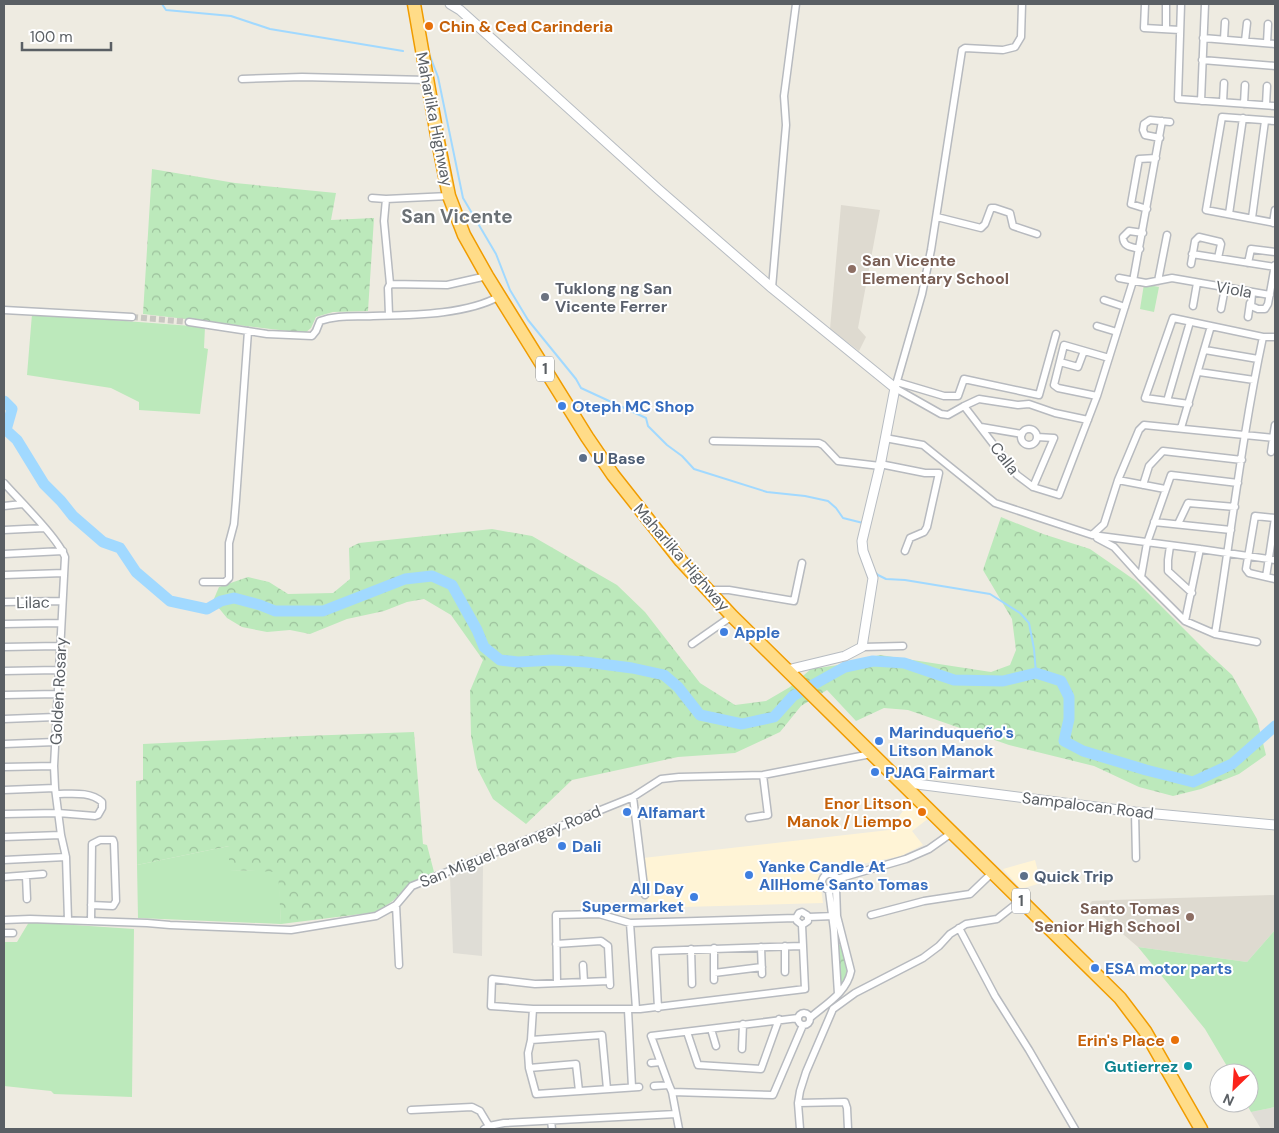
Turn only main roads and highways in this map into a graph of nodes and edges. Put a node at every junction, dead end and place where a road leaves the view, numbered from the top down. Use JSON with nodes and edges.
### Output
{"nodes":[{"id":1,"x":414,"y":4,"type":"edge"},
{"id":2,"x":1202,"y":1129,"type":"edge"}],
"edges":[{"from":1,"to":2,"type":"highway","name":"Maharlika Highway","number":"1"}]}
